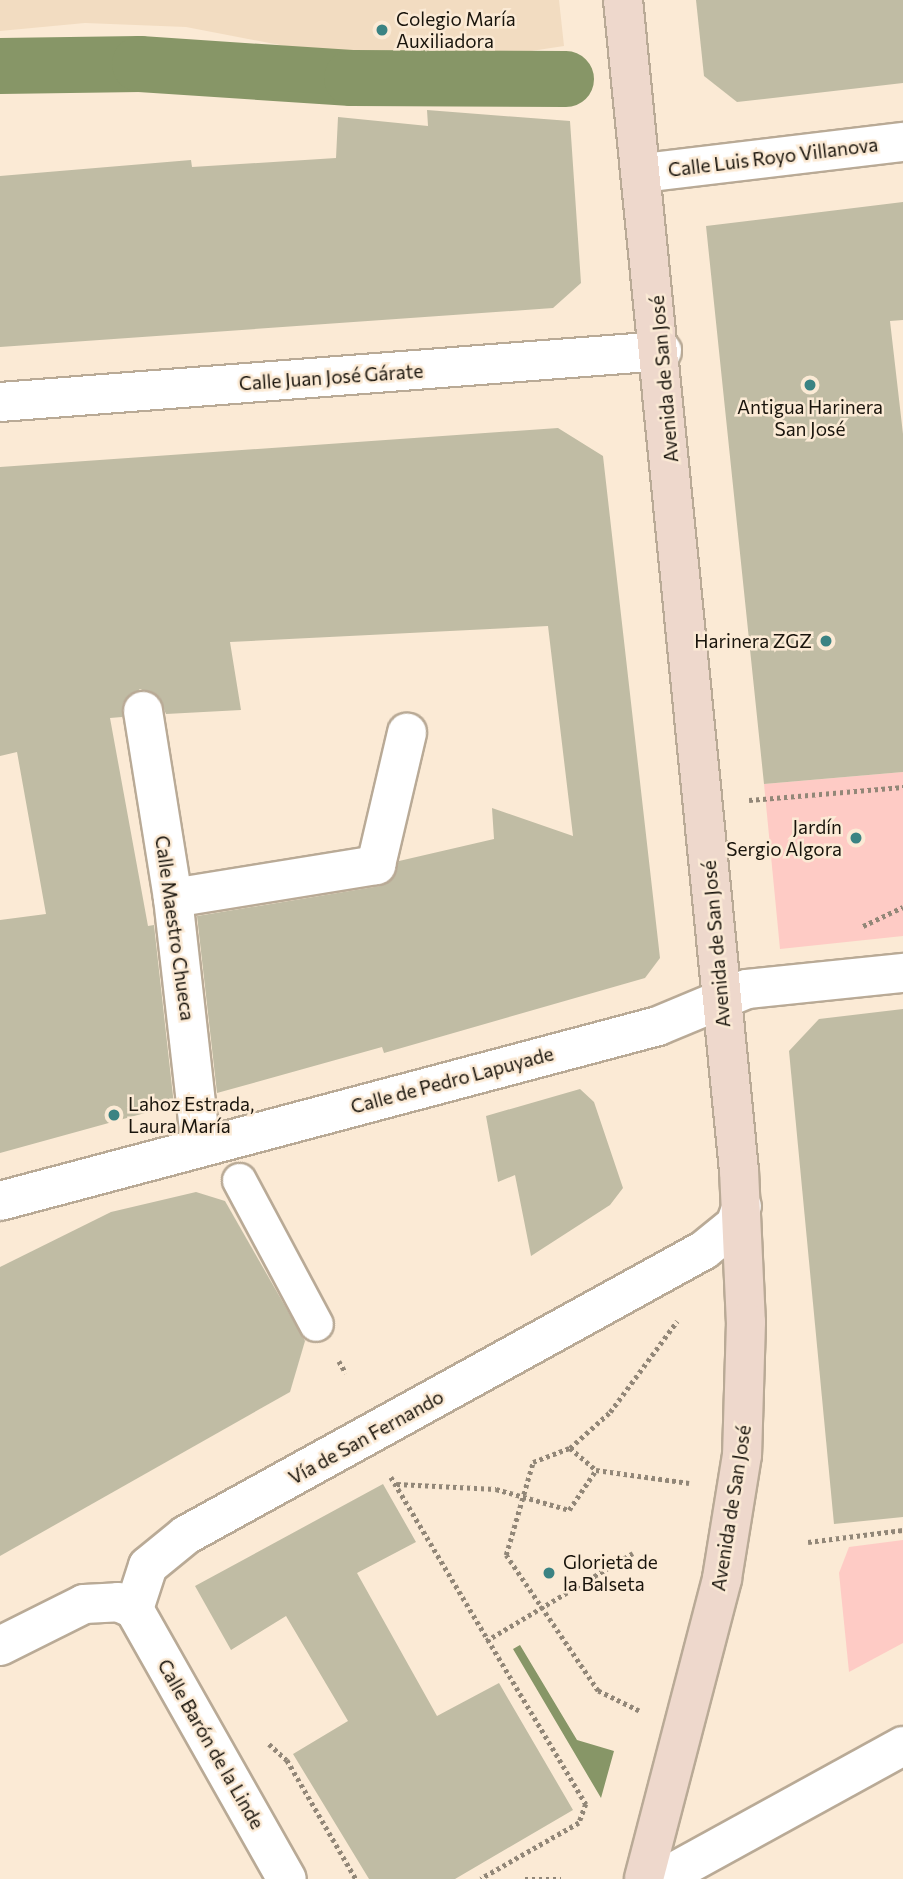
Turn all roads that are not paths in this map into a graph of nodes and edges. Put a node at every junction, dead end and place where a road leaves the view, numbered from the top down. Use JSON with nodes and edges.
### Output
{"nodes":[{"id":1,"x":623,"y":0,"type":"edge"},
{"id":2,"x":903,"y":142,"type":"edge"},
{"id":3,"x":643,"y":173,"type":"junction"},
{"id":4,"x":662,"y":351,"type":"junction"},
{"id":5,"x":0,"y":402,"type":"edge"},
{"id":6,"x":143,"y":711,"type":"dead end"},
{"id":7,"x":407,"y":733,"type":"dead end"},
{"id":8,"x":173,"y":898,"type":"junction"},
{"id":9,"x":903,"y":973,"type":"edge"},
{"id":10,"x":720,"y":998,"type":"junction"},
{"id":11,"x":201,"y":1146,"type":"junction"},
{"id":12,"x":239,"y":1180,"type":"dead end"},
{"id":13,"x":0,"y":1201,"type":"edge"},
{"id":14,"x":742,"y":1206,"type":"junction"},
{"id":15,"x":316,"y":1324,"type":"dead end"},
{"id":16,"x":134,"y":1609,"type":"junction"},
{"id":17,"x":0,"y":1646,"type":"edge"},
{"id":18,"x":903,"y":1746,"type":"edge"},
{"id":19,"x":287,"y":1879,"type":"edge"},
{"id":20,"x":644,"y":1879,"type":"edge"},
{"id":21,"x":661,"y":1879,"type":"edge"}],
"edges":[{"from":1,"to":3,"type":"main road","name":"Avenida de San José"},
{"from":2,"to":3,"type":"street","name":"Calle Luis Royo Villanova"},
{"from":3,"to":4,"type":"main road","name":"Avenida de San José"},
{"from":4,"to":5,"type":"street","name":"Calle Juan José Gárate"},
{"from":4,"to":10,"type":"main road","name":"Avenida de San José"},
{"from":6,"to":8,"type":"street","name":"Calle Maestro Chueca"},
{"from":7,"to":8,"type":"street"},
{"from":8,"to":11,"type":"street","name":"Calle Maestro Chueca"},
{"from":9,"to":10,"type":"street","name":"Calle de Pedro Lapuyade"},
{"from":10,"to":11,"type":"street","name":"Calle de Pedro Lapuyade"},
{"from":10,"to":14,"type":"main road","name":"Avenida de San José"},
{"from":11,"to":13,"type":"street","name":"Calle de Pedro Lapuyade"},
{"from":12,"to":15,"type":"street"},
{"from":14,"to":16,"type":"street","name":"Vía de San Fernando"},
{"from":14,"to":20,"type":"main road","name":"Avenida de San José"},
{"from":16,"to":17,"type":"street"},
{"from":16,"to":19,"type":"street","name":"Calle Barón de la Linde"},
{"from":18,"to":21,"type":"street"}]}
